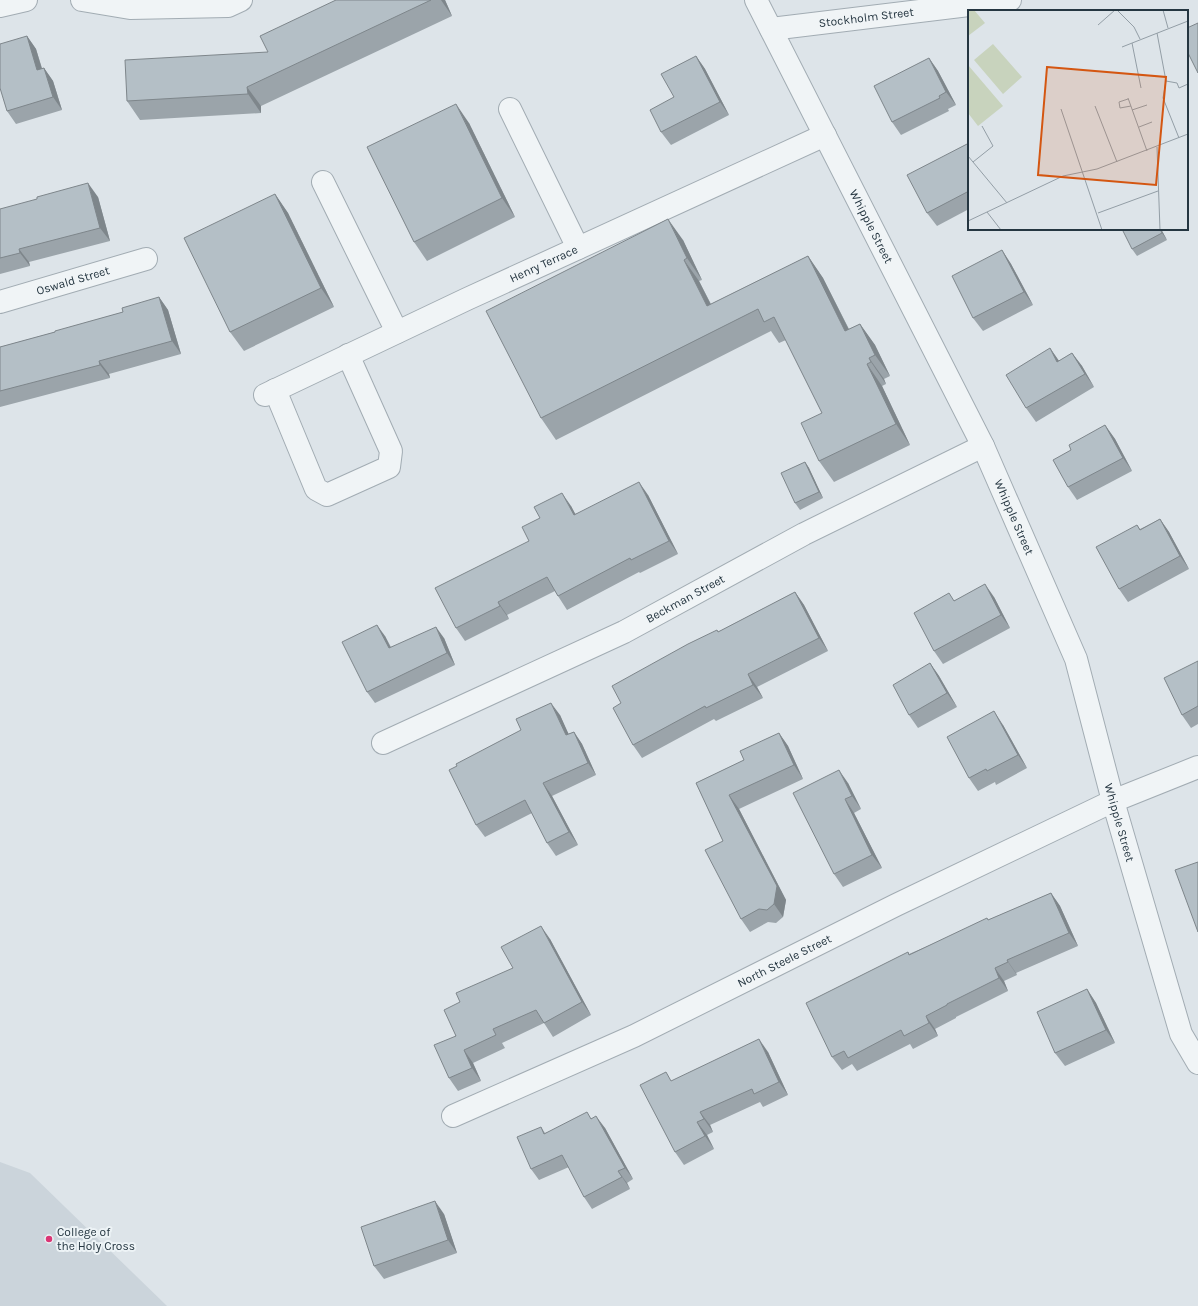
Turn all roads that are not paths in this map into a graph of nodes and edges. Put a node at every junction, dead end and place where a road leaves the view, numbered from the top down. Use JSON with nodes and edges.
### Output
{"nodes":[{"id":1,"x":26,"y":0,"type":"edge"},
{"id":2,"x":82,"y":0,"type":"edge"},
{"id":3,"x":241,"y":0,"type":"edge"},
{"id":4,"x":756,"y":0,"type":"edge"},
{"id":5,"x":1010,"y":0,"type":"edge"},
{"id":6,"x":0,"y":6,"type":"edge"},
{"id":7,"x":771,"y":29,"type":"junction"},
{"id":8,"x":510,"y":109,"type":"dead end"},
{"id":9,"x":824,"y":135,"type":"junction"},
{"id":10,"x":323,"y":182,"type":"dead end"},
{"id":11,"x":578,"y":248,"type":"junction"},
{"id":12,"x":146,"y":259,"type":"dead end"},
{"id":13,"x":0,"y":302,"type":"edge"},
{"id":14,"x":397,"y":332,"type":"junction"},
{"id":15,"x":348,"y":356,"type":"junction"},
{"id":16,"x":983,"y":446,"type":"junction"},
{"id":17,"x":383,"y":743,"type":"dead end"},
{"id":18,"x":1198,"y":767,"type":"edge"},
{"id":19,"x":1113,"y":801,"type":"junction"},
{"id":20,"x":1198,"y":1063,"type":"edge"},
{"id":21,"x":453,"y":1116,"type":"dead end"}],
"edges":[{"from":1,"to":6,"type":"street"},
{"from":2,"to":3,"type":"street"},
{"from":4,"to":7,"type":"street","name":"Whipple Street"},
{"from":5,"to":7,"type":"street","name":"Stockholm Street"},
{"from":7,"to":9,"type":"street","name":"Whipple Street"},
{"from":8,"to":11,"type":"street"},
{"from":9,"to":11,"type":"street","name":"Henry Terrace"},
{"from":9,"to":16,"type":"street","name":"Whipple Street"},
{"from":10,"to":14,"type":"street"},
{"from":11,"to":14,"type":"street","name":"Henry Terrace"},
{"from":12,"to":13,"type":"street","name":"Oswald Street"},
{"from":14,"to":15,"type":"street","name":"Henry Terrace"},
{"from":15,"to":15,"type":"street","name":"Henry Terrace"},
{"from":16,"to":17,"type":"street","name":"Beckman Street"},
{"from":16,"to":19,"type":"street","name":"Whipple Street"},
{"from":18,"to":19,"type":"street","name":"North Steele Street"},
{"from":19,"to":20,"type":"street","name":"Whipple Street"},
{"from":19,"to":21,"type":"street","name":"North Steele Street"}]}
